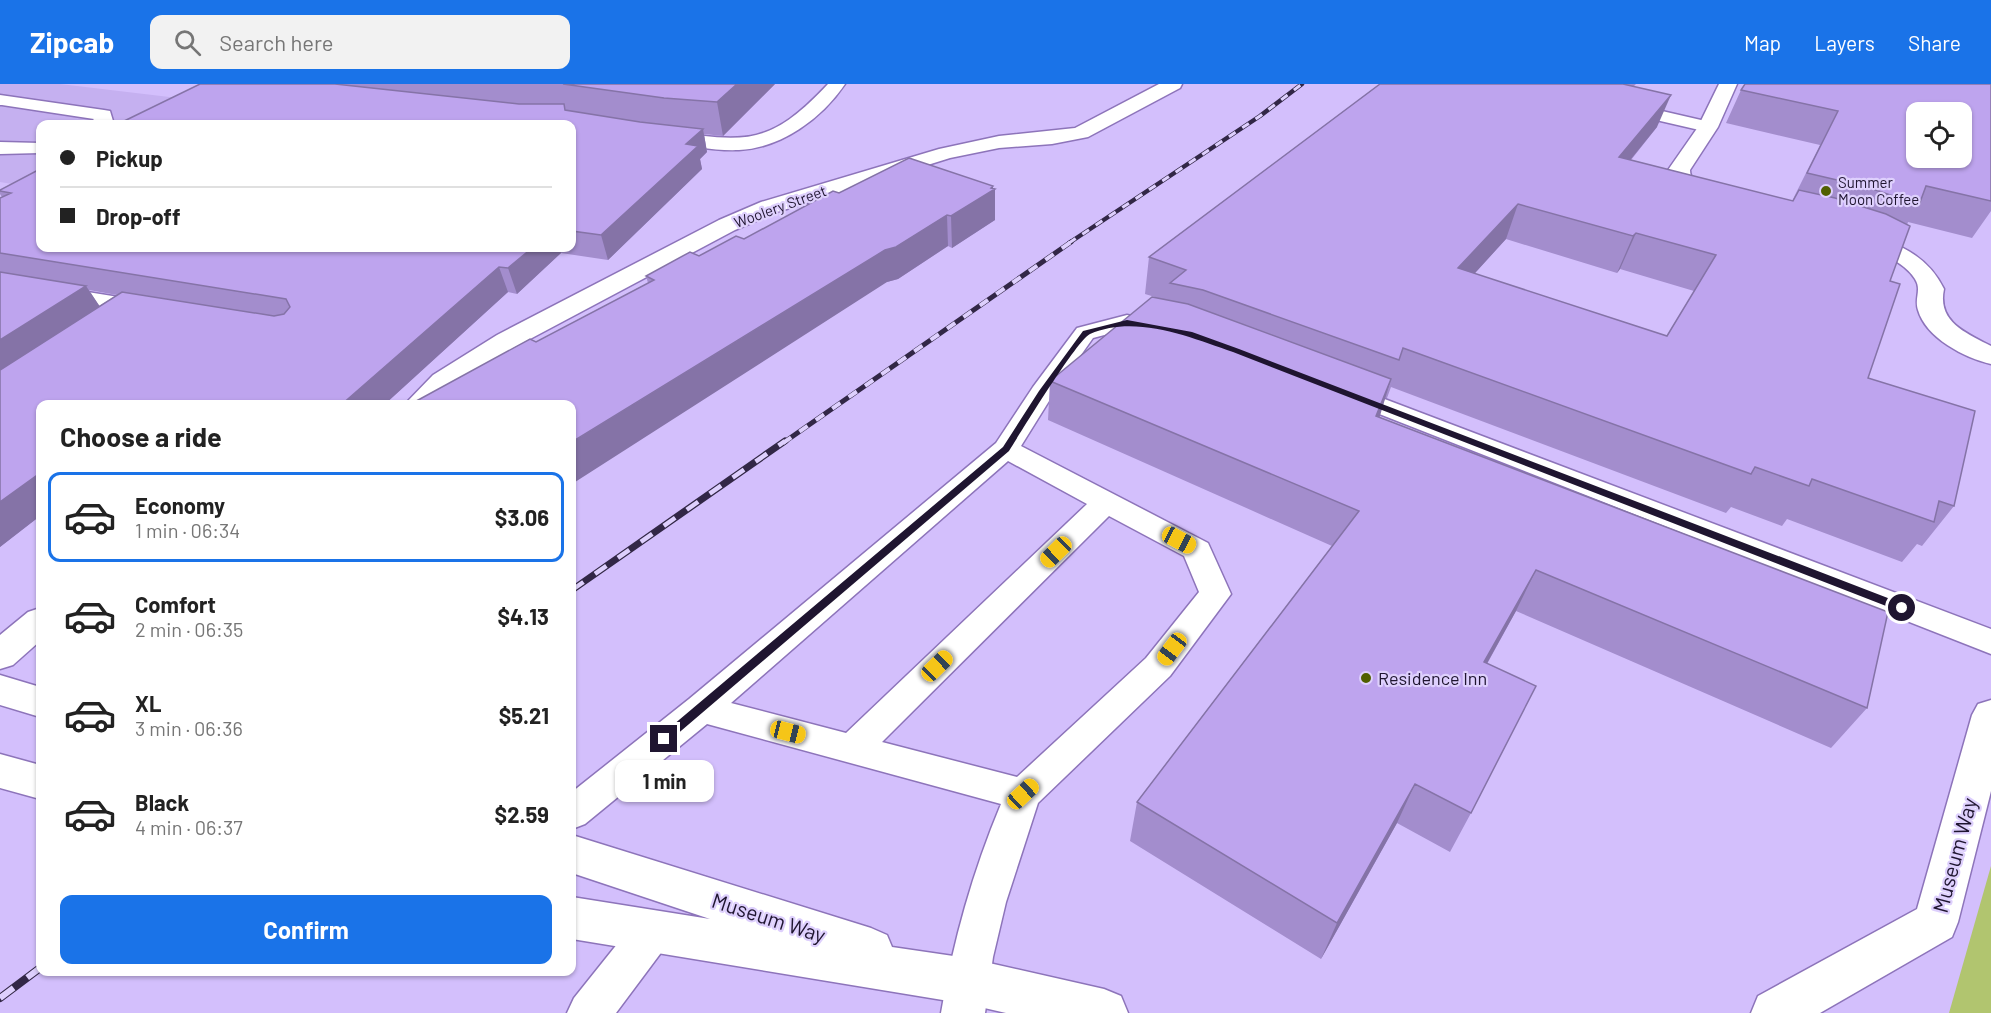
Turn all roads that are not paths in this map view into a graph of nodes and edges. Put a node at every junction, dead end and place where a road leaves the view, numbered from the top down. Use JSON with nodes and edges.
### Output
{"nodes":[{"id":1,"x":837,"y":84,"type":"edge"},
{"id":2,"x":1166,"y":84,"type":"edge"},
{"id":3,"x":1728,"y":84,"type":"edge"},
{"id":4,"x":30,"y":88,"type":"dead end"},
{"id":5,"x":1,"y":101,"type":"edge"},
{"id":6,"x":1604,"y":102,"type":"edge"},
{"id":7,"x":104,"y":120,"type":"edge"},
{"id":8,"x":1708,"y":127,"type":"junction"},
{"id":9,"x":650,"y":135,"type":"edge"},
{"id":10,"x":0,"y":148,"type":"edge"},
{"id":11,"x":36,"y":148,"type":"edge"},
{"id":12,"x":1727,"y":204,"type":"edge"},
{"id":13,"x":1840,"y":233,"type":"edge"},
{"id":14,"x":0,"y":285,"type":"edge"},
{"id":15,"x":132,"y":307,"type":"junction"},
{"id":16,"x":177,"y":314,"type":"edge"},
{"id":17,"x":104,"y":326,"type":"edge"},
{"id":18,"x":1189,"y":334,"type":"edge"},
{"id":19,"x":1991,"y":356,"type":"edge"},
{"id":20,"x":1325,"y":385,"type":"edge"},
{"id":21,"x":423,"y":400,"type":"edge"},
{"id":22,"x":1006,"y":449,"type":"junction"},
{"id":23,"x":1106,"y":502,"type":"junction"},
{"id":24,"x":36,"y":624,"type":"edge"},
{"id":25,"x":1991,"y":642,"type":"edge"},
{"id":26,"x":0,"y":655,"type":"edge"},
{"id":27,"x":0,"y":690,"type":"edge"},
{"id":28,"x":36,"y":701,"type":"edge"},
{"id":29,"x":701,"y":709,"type":"junction"},
{"id":30,"x":1991,"y":715,"type":"edge"},
{"id":31,"x":853,"y":748,"type":"junction"},
{"id":32,"x":0,"y":771,"type":"edge"},
{"id":33,"x":36,"y":781,"type":"edge"},
{"id":34,"x":1023,"y":794,"type":"junction"},
{"id":35,"x":576,"y":810,"type":"edge"},
{"id":36,"x":576,"y":855,"type":"edge"},
{"id":37,"x":576,"y":919,"type":"edge"},
{"id":38,"x":652,"y":932,"type":"junction"},
{"id":39,"x":965,"y":997,"type":"edge"},
{"id":40,"x":589,"y":1013,"type":"edge"},
{"id":41,"x":1104,"y":1013,"type":"edge"},
{"id":42,"x":1776,"y":1013,"type":"edge"}],
"edges":[{"from":1,"to":9,"type":"lane"},
{"from":2,"to":21,"type":"street","name":"Woolery Street"},
{"from":3,"to":8,"type":"street"},
{"from":4,"to":5,"type":"lane"},
{"from":5,"to":7,"type":"lane"},
{"from":6,"to":8,"type":"lane"},
{"from":8,"to":12,"type":"street"},
{"from":10,"to":11,"type":"lane"},
{"from":13,"to":19,"type":"street"},
{"from":14,"to":15,"type":"street"},
{"from":15,"to":16,"type":"street"},
{"from":15,"to":17,"type":"street"},
{"from":18,"to":22,"type":"lane"},
{"from":20,"to":25,"type":"lane"},
{"from":22,"to":23,"type":"lane"},
{"from":22,"to":29,"type":"lane"},
{"from":23,"to":31,"type":"lane"},
{"from":23,"to":34,"type":"lane"},
{"from":24,"to":26,"type":"street"},
{"from":27,"to":28,"type":"street"},
{"from":29,"to":31,"type":"lane"},
{"from":29,"to":35,"type":"lane"},
{"from":30,"to":42,"type":"street","name":"Museum Way"},
{"from":31,"to":34,"type":"lane"},
{"from":32,"to":33,"type":"street"},
{"from":34,"to":39,"type":"lane"},
{"from":36,"to":39,"type":"street","name":"Museum Way"},
{"from":37,"to":38,"type":"street","name":"Museum Way"},
{"from":38,"to":39,"type":"street","name":"Museum Way"},
{"from":38,"to":40,"type":"lane"},
{"from":39,"to":41,"type":"street","name":"Museum Way"}]}
